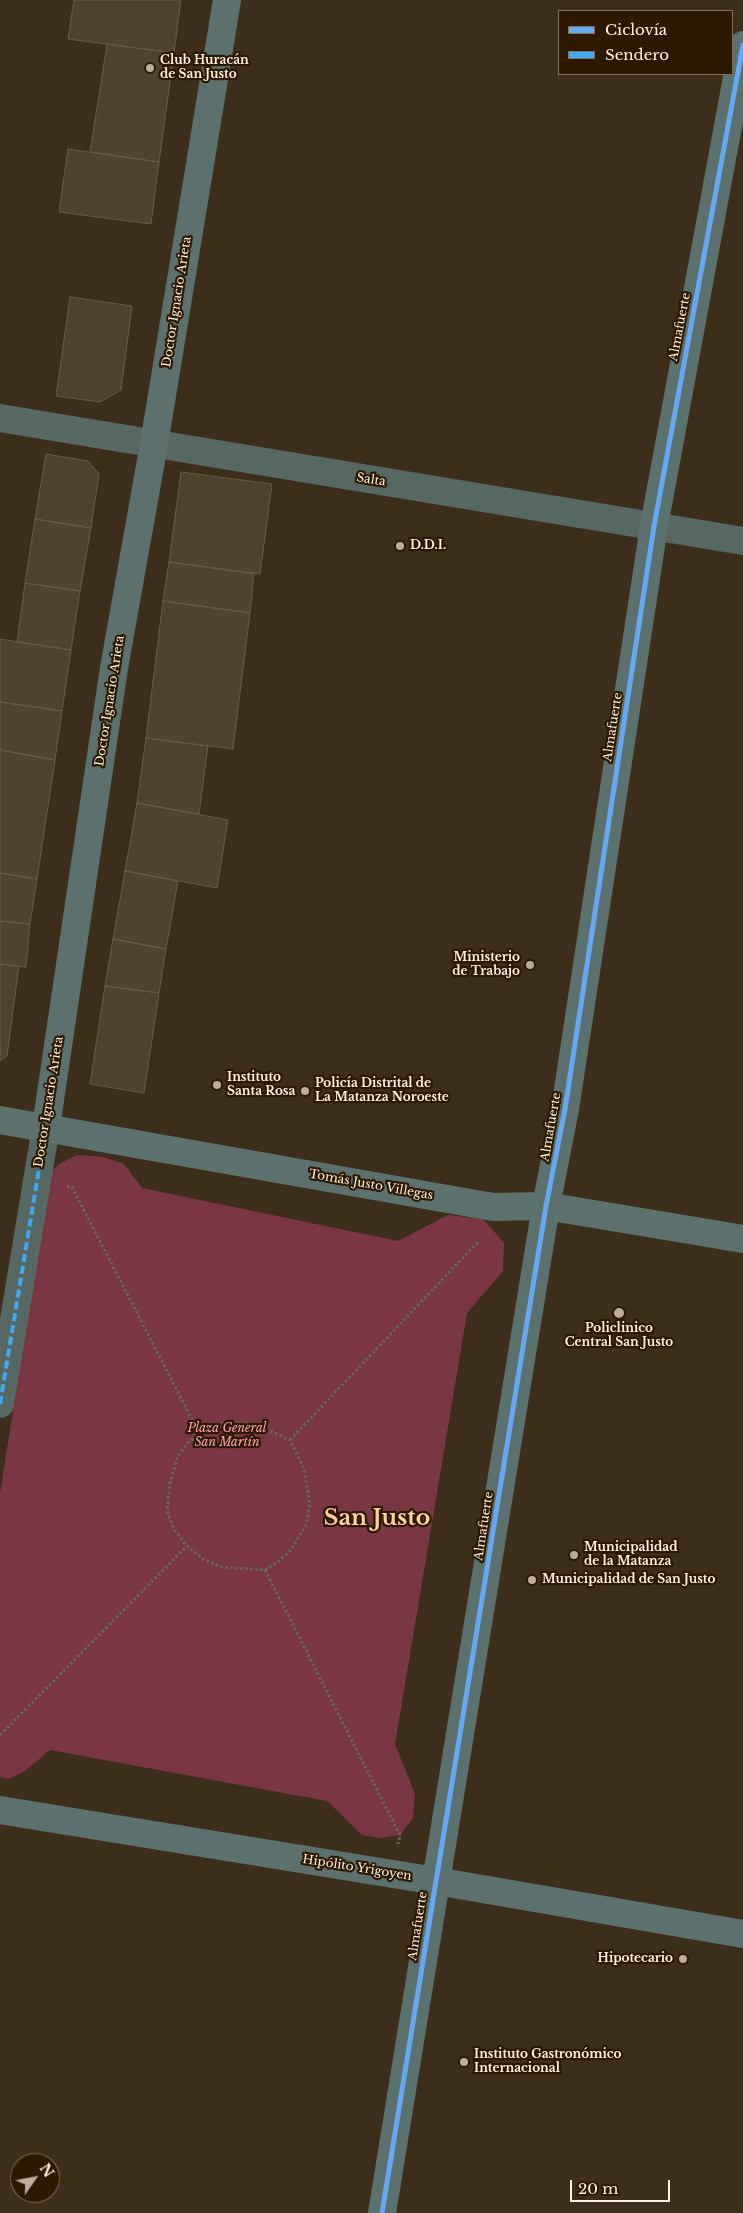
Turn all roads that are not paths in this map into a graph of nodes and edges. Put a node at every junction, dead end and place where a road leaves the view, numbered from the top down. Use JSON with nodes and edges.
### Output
{"nodes":[{"id":1,"x":227,"y":0,"type":"edge"},
{"id":2,"x":743,"y":45,"type":"edge"},
{"id":3,"x":0,"y":418,"type":"edge"},
{"id":4,"x":154,"y":444,"type":"junction"},
{"id":5,"x":654,"y":526,"type":"junction"},
{"id":6,"x":743,"y":541,"type":"edge"},
{"id":7,"x":0,"y":1120,"type":"edge"},
{"id":8,"x":46,"y":1127,"type":"junction"},
{"id":9,"x":546,"y":1206,"type":"junction"},
{"id":10,"x":743,"y":1239,"type":"edge"},
{"id":11,"x":0,"y":1404,"type":"edge"},
{"id":12,"x":0,"y":1810,"type":"edge"},
{"id":13,"x":436,"y":1881,"type":"junction"},
{"id":14,"x":743,"y":1934,"type":"edge"},
{"id":15,"x":382,"y":2213,"type":"edge"}],
"edges":[{"from":1,"to":4,"type":"street","name":"Doctor Ignacio Arieta"},
{"from":2,"to":5,"type":"street","name":"Almafuerte"},
{"from":3,"to":4,"type":"street","name":"Salta"},
{"from":4,"to":5,"type":"street","name":"Salta"},
{"from":4,"to":8,"type":"street","name":"Doctor Ignacio Arieta"},
{"from":5,"to":6,"type":"street","name":"Salta"},
{"from":5,"to":9,"type":"street","name":"Almafuerte"},
{"from":7,"to":8,"type":"street","name":"Tomás Justo Villegas"},
{"from":8,"to":9,"type":"street","name":"Tomás Justo Villegas"},
{"from":8,"to":11,"type":"street","name":"Doctor Ignacio Arieta"},
{"from":9,"to":10,"type":"street","name":"Tomás Justo Villegas"},
{"from":9,"to":13,"type":"street","name":"Almafuerte"},
{"from":12,"to":13,"type":"street","name":"Hipólito Yrigoyen"},
{"from":13,"to":14,"type":"street","name":"Hipólito Yrigoyen"},
{"from":13,"to":15,"type":"street","name":"Almafuerte"}]}
